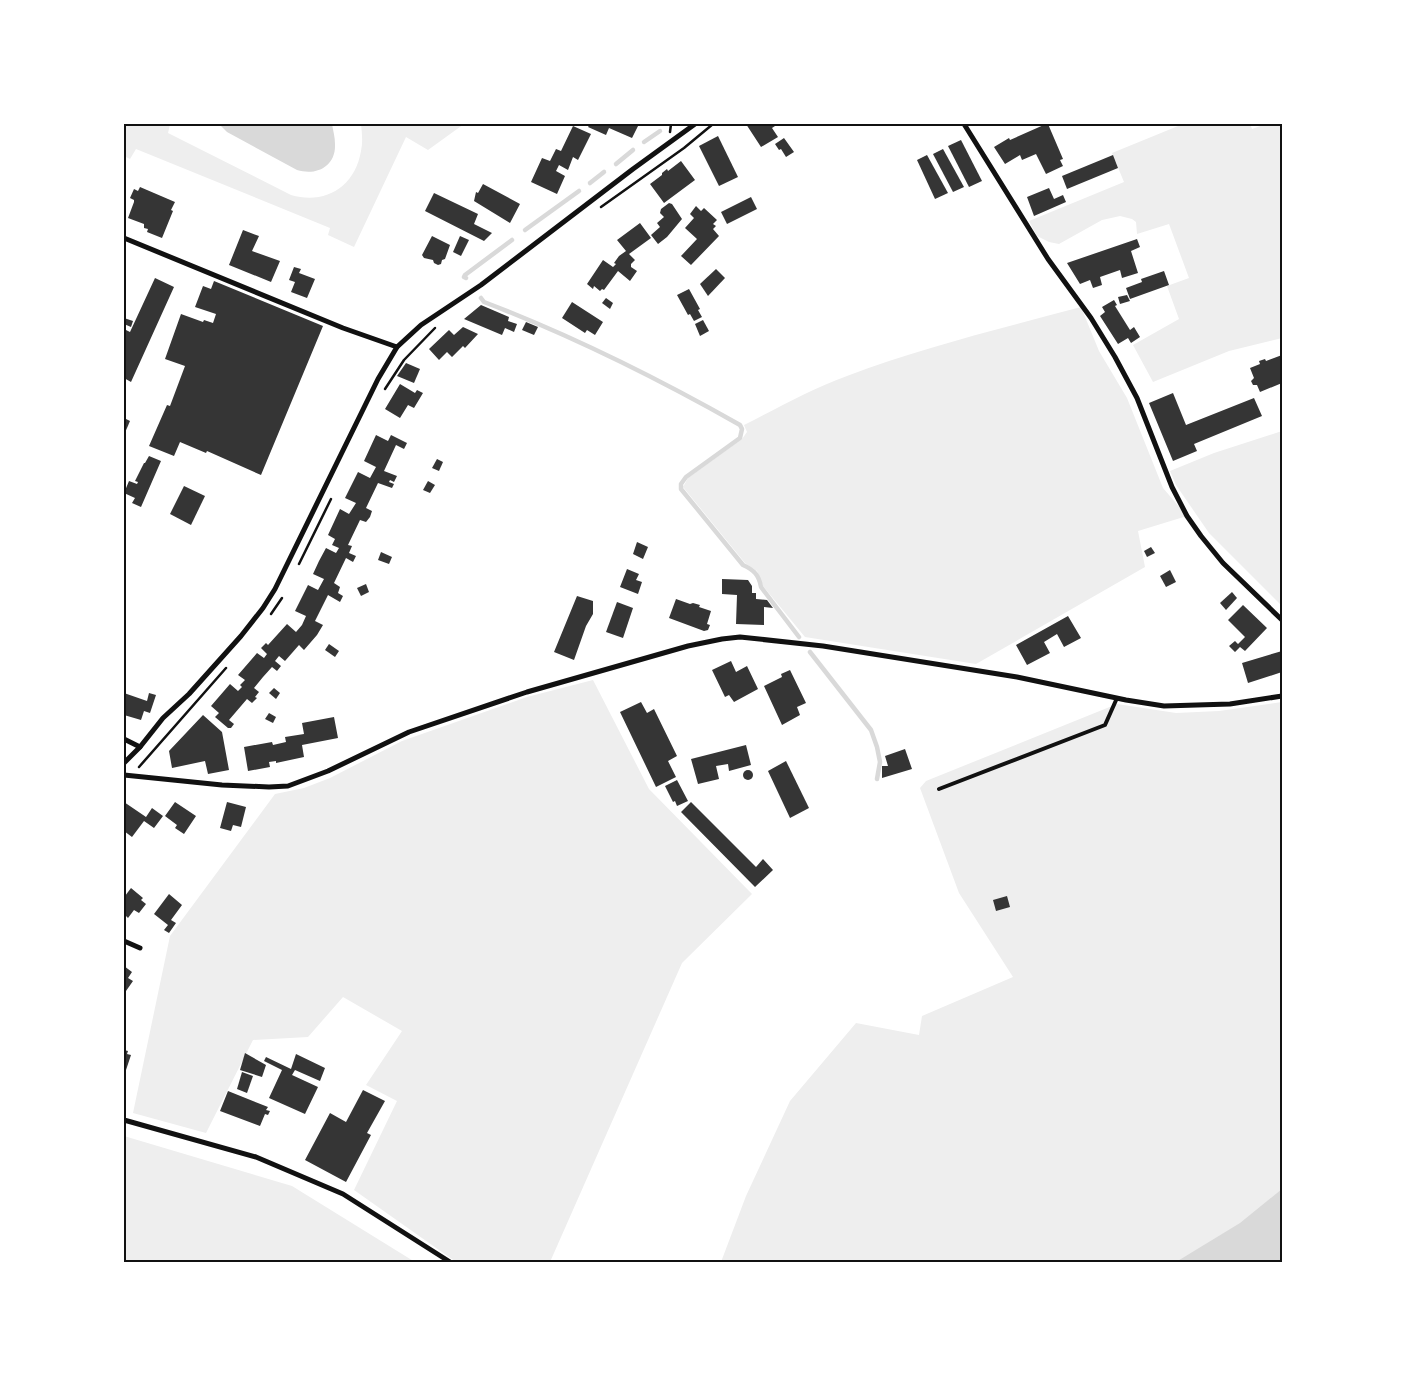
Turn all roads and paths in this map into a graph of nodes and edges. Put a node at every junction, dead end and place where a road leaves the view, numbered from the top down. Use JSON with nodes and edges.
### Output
{"nodes":[{"id":1,"x":696,"y":124,"type":"edge"},
{"id":2,"x":713,"y":124,"type":"edge"},
{"id":3,"x":964,"y":124,"type":"edge"},
{"id":4,"x":597,"y":210,"type":"dead end"},
{"id":5,"x":124,"y":238,"type":"edge"},
{"id":6,"x":436,"y":327,"type":"dead end"},
{"id":7,"x":397,"y":347,"type":"junction"},
{"id":8,"x":384,"y":389,"type":"dead end"},
{"id":9,"x":333,"y":495,"type":"dead end"},
{"id":10,"x":297,"y":569,"type":"dead end"},
{"id":11,"x":285,"y":592,"type":"dead end"},
{"id":12,"x":271,"y":615,"type":"dead end"},
{"id":13,"x":1282,"y":620,"type":"edge"},
{"id":14,"x":229,"y":665,"type":"dead end"},
{"id":15,"x":1282,"y":696,"type":"edge"},
{"id":16,"x":1117,"y":698,"type":"junction"},
{"id":17,"x":124,"y":739,"type":"edge"},
{"id":18,"x":140,"y":747,"type":"junction"},
{"id":19,"x":148,"y":756,"type":"dead end"},
{"id":20,"x":124,"y":763,"type":"edge"},
{"id":21,"x":124,"y":775,"type":"edge"},
{"id":22,"x":939,"y":789,"type":"dead end"},
{"id":23,"x":124,"y":941,"type":"edge"},
{"id":24,"x":140,"y":948,"type":"dead end"},
{"id":25,"x":124,"y":1120,"type":"edge"},
{"id":26,"x":450,"y":1262,"type":"edge"}],
"edges":[{"from":1,"to":7,"type":"street"},
{"from":2,"to":4,"type":"path"},
{"from":3,"to":13,"type":"street"},
{"from":5,"to":7,"type":"street"},
{"from":6,"to":8,"type":"path"},
{"from":7,"to":18,"type":"street"},
{"from":9,"to":10,"type":"path"},
{"from":11,"to":12,"type":"path"},
{"from":14,"to":19,"type":"path"},
{"from":15,"to":16,"type":"street"},
{"from":16,"to":21,"type":"street"},
{"from":16,"to":22,"type":"lane"},
{"from":17,"to":18,"type":"street"},
{"from":18,"to":20,"type":"street"},
{"from":23,"to":24,"type":"street"},
{"from":25,"to":26,"type":"street"}]}
